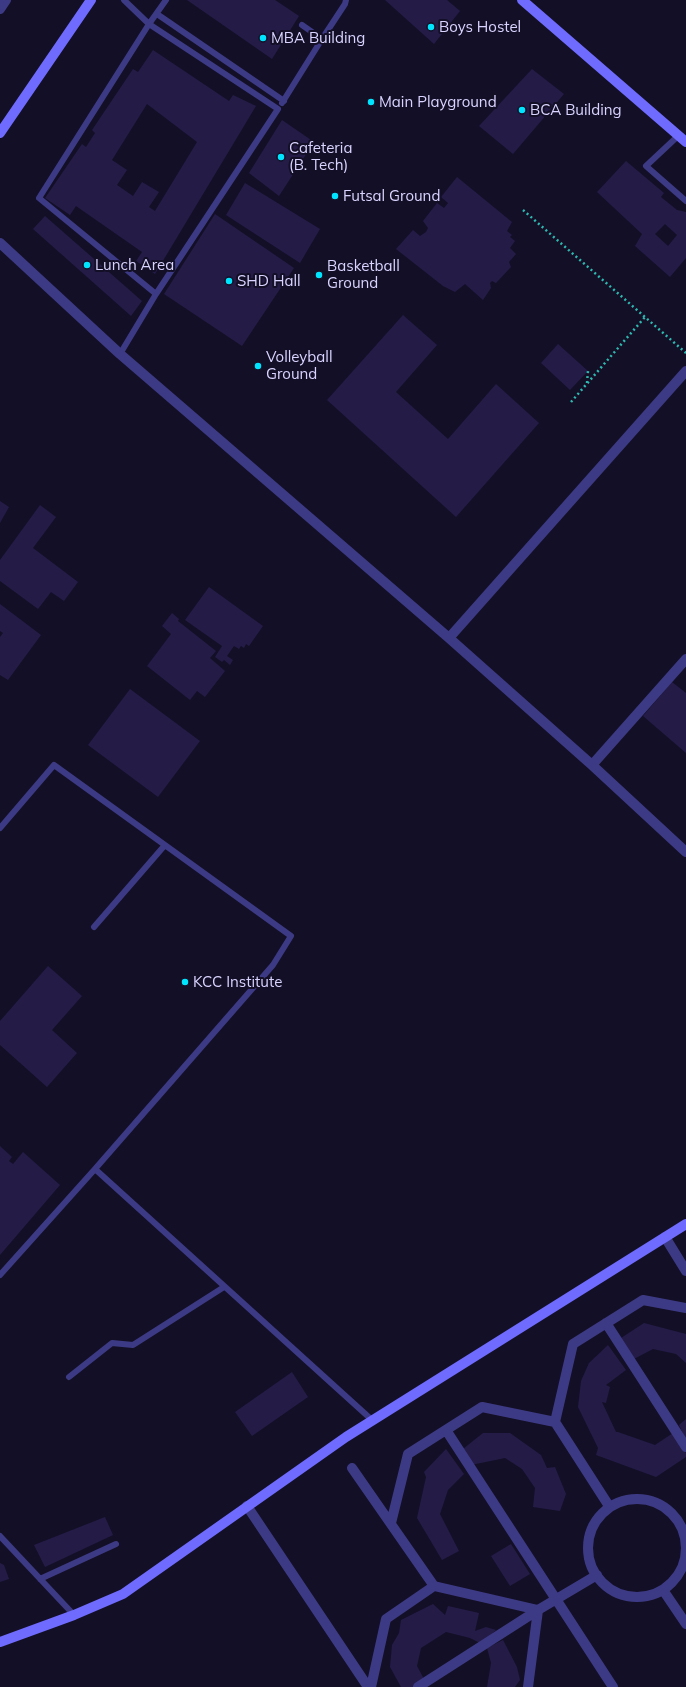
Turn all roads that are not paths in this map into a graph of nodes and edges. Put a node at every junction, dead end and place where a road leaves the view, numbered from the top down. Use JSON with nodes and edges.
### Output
{"nodes":[{"id":1,"x":6,"y":0,"type":"edge"},
{"id":2,"x":90,"y":0,"type":"edge"},
{"id":3,"x":124,"y":0,"type":"edge"},
{"id":4,"x":166,"y":0,"type":"edge"},
{"id":5,"x":346,"y":0,"type":"edge"},
{"id":6,"x":522,"y":0,"type":"edge"},
{"id":7,"x":0,"y":9,"type":"edge"},
{"id":8,"x":157,"y":14,"type":"junction"},
{"id":9,"x":149,"y":24,"type":"junction"},
{"id":10,"x":302,"y":25,"type":"dead end"},
{"id":11,"x":322,"y":39,"type":"junction"},
{"id":12,"x":284,"y":101,"type":"junction"},
{"id":13,"x":278,"y":109,"type":"junction"},
{"id":14,"x":0,"y":133,"type":"edge"},
{"id":15,"x":682,"y":139,"type":"edge"},
{"id":16,"x":686,"y":200,"type":"edge"},
{"id":17,"x":0,"y":243,"type":"edge"},
{"id":18,"x":156,"y":294,"type":"junction"},
{"id":19,"x":120,"y":354,"type":"junction"},
{"id":20,"x":686,"y":371,"type":"edge"},
{"id":21,"x":448,"y":638,"type":"junction"},
{"id":22,"x":686,"y":659,"type":"edge"},
{"id":23,"x":592,"y":765,"type":"junction"},
{"id":24,"x":0,"y":828,"type":"edge"},
{"id":25,"x":165,"y":845,"type":"junction"},
{"id":26,"x":686,"y":852,"type":"edge"},
{"id":27,"x":94,"y":927,"type":"dead end"},
{"id":28,"x":94,"y":1169,"type":"junction"},
{"id":29,"x":686,"y":1224,"type":"edge"},
{"id":30,"x":665,"y":1237,"type":"junction"},
{"id":31,"x":686,"y":1271,"type":"edge"},
{"id":32,"x":0,"y":1275,"type":"edge"},
{"id":33,"x":224,"y":1286,"type":"junction"},
{"id":34,"x":686,"y":1308,"type":"edge"},
{"id":35,"x":606,"y":1323,"type":"junction"},
{"id":36,"x":69,"y":1377,"type":"dead end"},
{"id":37,"x":372,"y":1420,"type":"junction"},
{"id":38,"x":555,"y":1422,"type":"junction"},
{"id":39,"x":446,"y":1430,"type":"junction"},
{"id":40,"x":686,"y":1447,"type":"edge"},
{"id":41,"x":352,"y":1468,"type":"dead end"},
{"id":42,"x":248,"y":1506,"type":"junction"},
{"id":43,"x":609,"y":1506,"type":"junction"},
{"id":44,"x":683,"y":1520,"type":"edge"},
{"id":45,"x":391,"y":1523,"type":"junction"},
{"id":46,"x":0,"y":1536,"type":"edge"},
{"id":47,"x":116,"y":1544,"type":"dead end"},
{"id":48,"x":597,"y":1575,"type":"junction"},
{"id":49,"x":40,"y":1579,"type":"junction"},
{"id":50,"x":434,"y":1586,"type":"junction"},
{"id":51,"x":663,"y":1590,"type":"junction"},
{"id":52,"x":556,"y":1599,"type":"junction"},
{"id":53,"x":538,"y":1610,"type":"junction"},
{"id":54,"x":74,"y":1615,"type":"junction"},
{"id":55,"x":686,"y":1624,"type":"edge"},
{"id":56,"x":0,"y":1642,"type":"edge"},
{"id":57,"x":369,"y":1687,"type":"edge"},
{"id":58,"x":418,"y":1687,"type":"edge"},
{"id":59,"x":528,"y":1687,"type":"edge"},
{"id":60,"x":613,"y":1687,"type":"edge"}],
"edges":[{"from":1,"to":7,"type":"street"},
{"from":2,"to":14,"type":"street"},
{"from":3,"to":9,"type":"lane"},
{"from":4,"to":8,"type":"lane"},
{"from":5,"to":11,"type":"lane"},
{"from":6,"to":15,"type":"street"},
{"from":8,"to":9,"type":"lane"},
{"from":8,"to":12,"type":"lane"},
{"from":9,"to":13,"type":"lane"},
{"from":9,"to":18,"type":"lane"},
{"from":10,"to":11,"type":"lane"},
{"from":11,"to":12,"type":"lane"},
{"from":12,"to":13,"type":"lane"},
{"from":13,"to":18,"type":"lane"},
{"from":15,"to":16,"type":"lane"},
{"from":17,"to":19,"type":"street"},
{"from":18,"to":19,"type":"lane"},
{"from":19,"to":21,"type":"street"},
{"from":20,"to":21,"type":"street"},
{"from":21,"to":23,"type":"street"},
{"from":22,"to":23,"type":"street"},
{"from":23,"to":26,"type":"street"},
{"from":24,"to":25,"type":"lane"},
{"from":25,"to":27,"type":"lane"},
{"from":25,"to":28,"type":"lane"},
{"from":28,"to":32,"type":"lane"},
{"from":28,"to":33,"type":"lane"},
{"from":29,"to":30,"type":"street"},
{"from":30,"to":31,"type":"street"},
{"from":30,"to":37,"type":"street"},
{"from":33,"to":36,"type":"lane"},
{"from":33,"to":37,"type":"lane"},
{"from":34,"to":35,"type":"street"},
{"from":35,"to":38,"type":"street"},
{"from":35,"to":40,"type":"street"},
{"from":37,"to":42,"type":"street"},
{"from":38,"to":39,"type":"street"},
{"from":38,"to":43,"type":"street"},
{"from":39,"to":45,"type":"street"},
{"from":39,"to":52,"type":"street"},
{"from":41,"to":45,"type":"street"},
{"from":42,"to":54,"type":"street"},
{"from":42,"to":57,"type":"street"},
{"from":43,"to":44,"type":"street"},
{"from":43,"to":48,"type":"street"},
{"from":44,"to":51,"type":"street"},
{"from":45,"to":50,"type":"street"},
{"from":46,"to":49,"type":"lane"},
{"from":47,"to":49,"type":"lane"},
{"from":48,"to":51,"type":"street"},
{"from":48,"to":52,"type":"street"},
{"from":49,"to":54,"type":"lane"},
{"from":50,"to":53,"type":"street"},
{"from":50,"to":57,"type":"street"},
{"from":51,"to":55,"type":"street"},
{"from":52,"to":53,"type":"street"},
{"from":52,"to":60,"type":"street"},
{"from":53,"to":58,"type":"street"},
{"from":53,"to":59,"type":"street"},
{"from":54,"to":56,"type":"street"}]}
